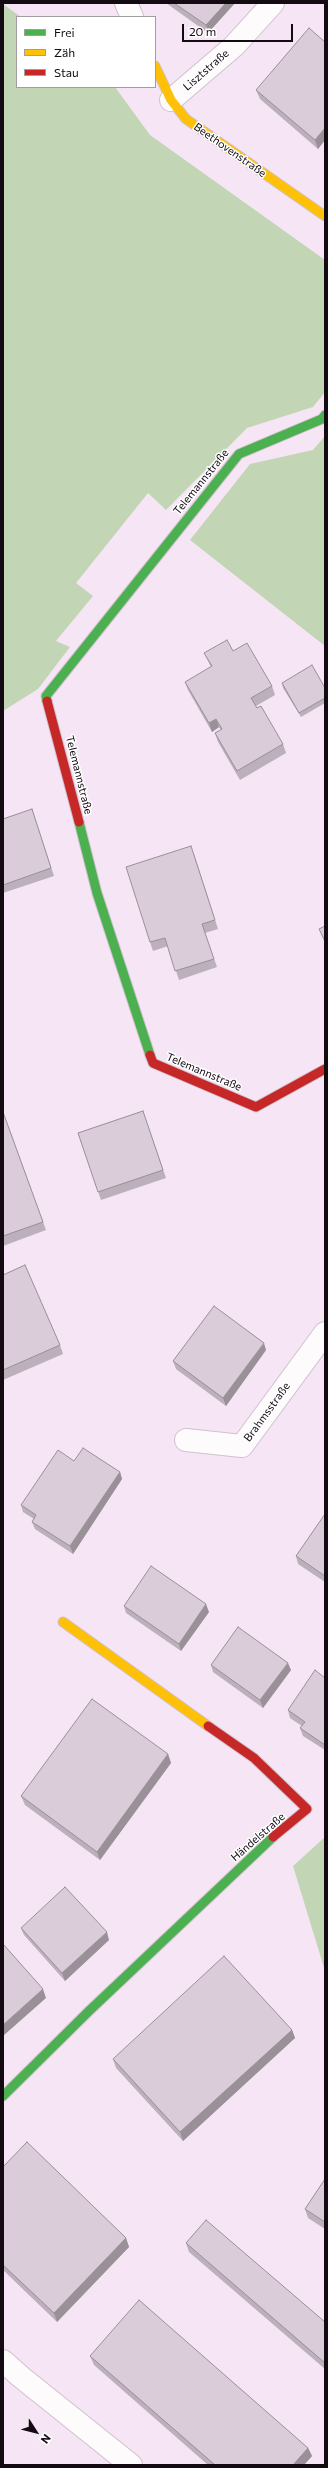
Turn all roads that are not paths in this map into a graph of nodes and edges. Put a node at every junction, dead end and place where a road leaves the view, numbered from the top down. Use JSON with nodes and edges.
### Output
{"nodes":[{"id":1,"x":126,"y":3,"type":"edge"},
{"id":2,"x":273,"y":3,"type":"edge"},
{"id":3,"x":132,"y":16,"type":"edge"},
{"id":4,"x":156,"y":68,"type":"edge"},
{"id":5,"x":171,"y":100,"type":"junction"},
{"id":6,"x":325,"y":216,"type":"edge"},
{"id":7,"x":325,"y":415,"type":"edge"},
{"id":8,"x":325,"y":1069,"type":"edge"},
{"id":9,"x":325,"y":1333,"type":"edge"},
{"id":10,"x":186,"y":1440,"type":"dead end"},
{"id":11,"x":63,"y":1622,"type":"dead end"},
{"id":12,"x":3,"y":2096,"type":"edge"},
{"id":13,"x":3,"y":2361,"type":"edge"},
{"id":14,"x":131,"y":2465,"type":"edge"}],
"edges":[{"from":1,"to":3,"type":"street"},
{"from":2,"to":5,"type":"street","name":"Lisztstraße"},
{"from":4,"to":5,"type":"street","name":"Beethovenstraße"},
{"from":5,"to":6,"type":"street","name":"Beethovenstraße"},
{"from":7,"to":8,"type":"street","name":"Telemannstraße"},
{"from":9,"to":10,"type":"street","name":"Brahmsstraße"},
{"from":11,"to":12,"type":"street","name":"Händelstraße"},
{"from":13,"to":14,"type":"street"}]}
